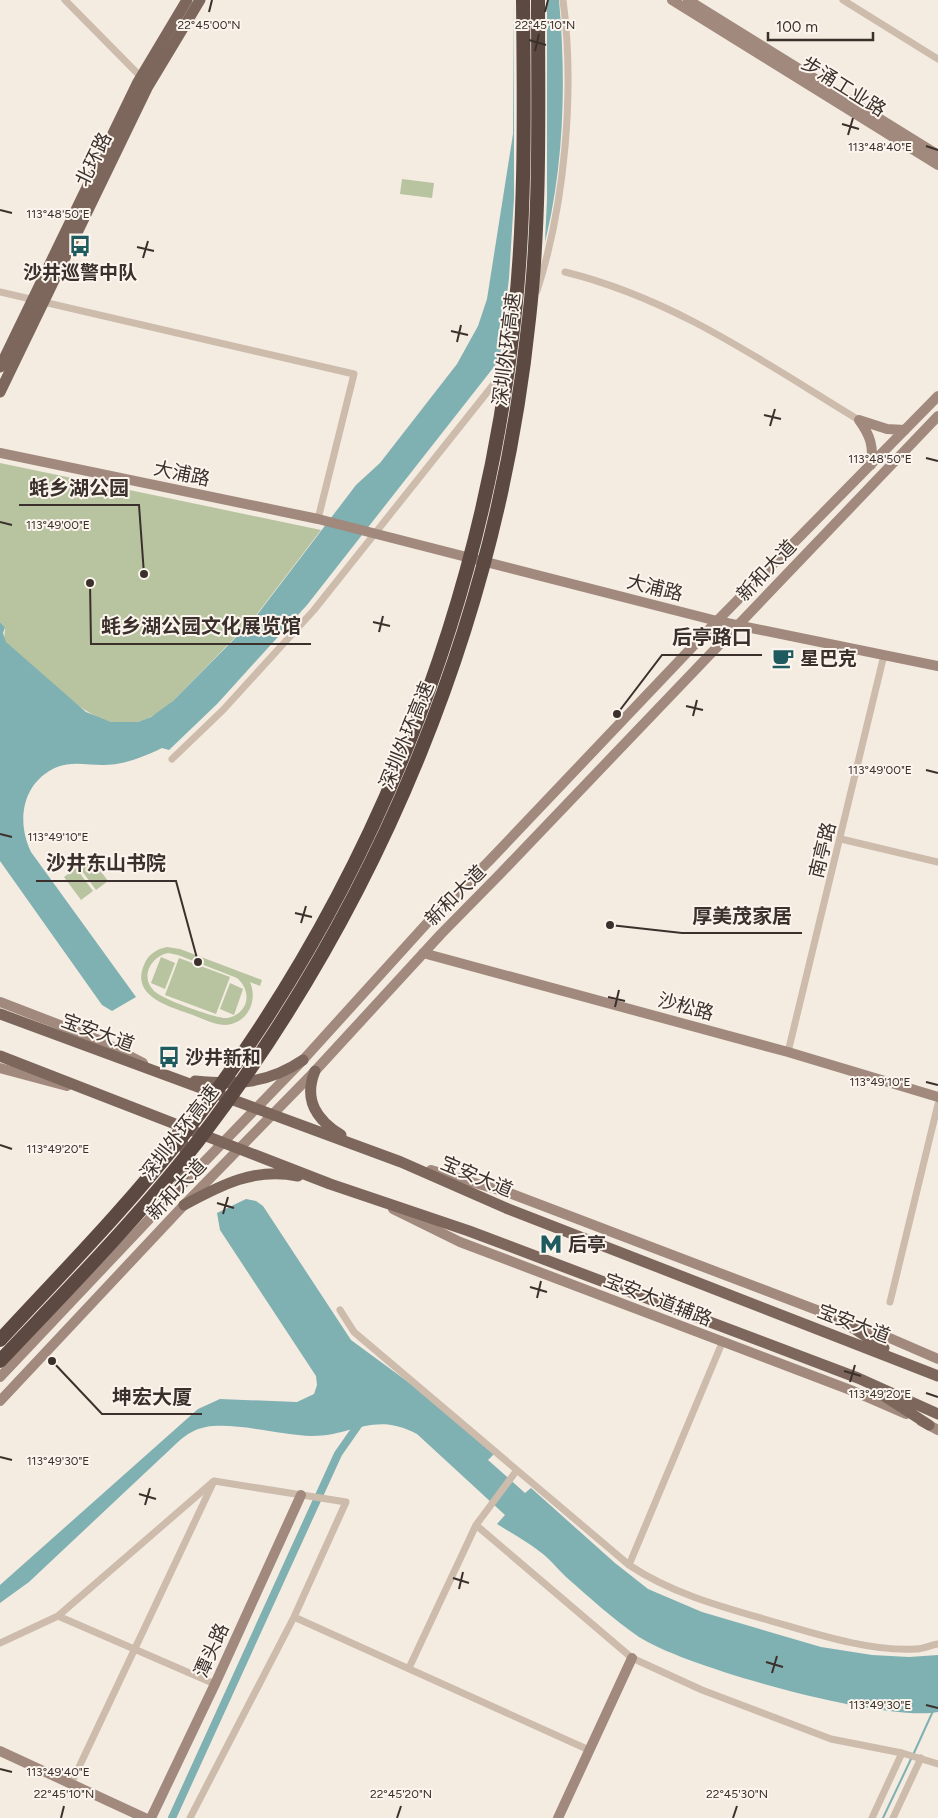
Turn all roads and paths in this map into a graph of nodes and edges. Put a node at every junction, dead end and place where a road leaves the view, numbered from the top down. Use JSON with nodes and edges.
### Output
{"nodes":[{"id":1,"x":65,"y":0,"type":"edge"},
{"id":2,"x":187,"y":0,"type":"edge"},
{"id":3,"x":200,"y":0,"type":"edge"},
{"id":4,"x":523,"y":0,"type":"edge"},
{"id":5,"x":538,"y":0,"type":"edge"},
{"id":6,"x":563,"y":0,"type":"edge"},
{"id":7,"x":843,"y":0,"type":"edge"},
{"id":8,"x":681,"y":1,"type":"edge"},
{"id":9,"x":938,"y":59,"type":"edge"},
{"id":10,"x":141,"y":76,"type":"junction"},
{"id":11,"x":938,"y":154,"type":"edge"},
{"id":12,"x":938,"y":165,"type":"edge"},
{"id":13,"x":565,"y":272,"type":"dead end"},
{"id":14,"x":0,"y":292,"type":"edge"},
{"id":15,"x":38,"y":300,"type":"junction"},
{"id":16,"x":0,"y":367,"type":"edge"},
{"id":17,"x":0,"y":392,"type":"edge"},
{"id":18,"x":938,"y":396,"type":"edge"},
{"id":19,"x":938,"y":416,"type":"edge"},
{"id":20,"x":859,"y":420,"type":"junction"},
{"id":21,"x":905,"y":430,"type":"junction"},
{"id":22,"x":0,"y":453,"type":"edge"},
{"id":23,"x":870,"y":465,"type":"junction"},
{"id":24,"x":318,"y":519,"type":"junction"},
{"id":25,"x":370,"y":532,"type":"junction"},
{"id":26,"x":717,"y":621,"type":"junction"},
{"id":27,"x":737,"y":625,"type":"junction"},
{"id":28,"x":884,"y":655,"type":"junction"},
{"id":29,"x":938,"y":666,"type":"edge"},
{"id":30,"x":172,"y":758,"type":"dead end"},
{"id":31,"x":841,"y":839,"type":"junction"},
{"id":32,"x":938,"y":862,"type":"edge"},
{"id":33,"x":423,"y":953,"type":"junction"},
{"id":34,"x":0,"y":1002,"type":"edge"},
{"id":35,"x":0,"y":1014,"type":"edge"},
{"id":36,"x":788,"y":1052,"type":"junction"},
{"id":37,"x":0,"y":1056,"type":"edge"},
{"id":38,"x":303,"y":1060,"type":"junction"},
{"id":39,"x":0,"y":1068,"type":"edge"},
{"id":40,"x":315,"y":1072,"type":"junction"},
{"id":41,"x":166,"y":1075,"type":"junction"},
{"id":42,"x":180,"y":1080,"type":"junction"},
{"id":43,"x":84,"y":1090,"type":"junction"},
{"id":44,"x":938,"y":1097,"type":"edge"},
{"id":45,"x":938,"y":1104,"type":"edge"},
{"id":46,"x":256,"y":1109,"type":"junction"},
{"id":47,"x":273,"y":1115,"type":"junction"},
{"id":48,"x":163,"y":1120,"type":"junction"},
{"id":49,"x":223,"y":1142,"type":"junction"},
{"id":50,"x":240,"y":1148,"type":"junction"},
{"id":51,"x":364,"y":1148,"type":"junction"},
{"id":52,"x":401,"y":1162,"type":"junction"},
{"id":53,"x":330,"y":1184,"type":"junction"},
{"id":54,"x":174,"y":1193,"type":"junction"},
{"id":55,"x":367,"y":1197,"type":"junction"},
{"id":56,"x":184,"y":1205,"type":"junction"},
{"id":57,"x":890,"y":1302,"type":"dead end"},
{"id":58,"x":340,"y":1310,"type":"dead end"},
{"id":59,"x":838,"y":1319,"type":"junction"},
{"id":60,"x":0,"y":1340,"type":"edge"},
{"id":61,"x":722,"y":1343,"type":"junction"},
{"id":62,"x":938,"y":1359,"type":"edge"},
{"id":63,"x":0,"y":1362,"type":"edge"},
{"id":64,"x":909,"y":1364,"type":"junction"},
{"id":65,"x":938,"y":1376,"type":"edge"},
{"id":66,"x":0,"y":1377,"type":"edge"},
{"id":67,"x":858,"y":1378,"type":"junction"},
{"id":68,"x":0,"y":1401,"type":"edge"},
{"id":69,"x":938,"y":1414,"type":"edge"},
{"id":70,"x":934,"y":1428,"type":"edge"},
{"id":71,"x":517,"y":1470,"type":"junction"},
{"id":72,"x":214,"y":1481,"type":"junction"},
{"id":73,"x":300,"y":1496,"type":"junction"},
{"id":74,"x":476,"y":1525,"type":"junction"},
{"id":75,"x":629,"y":1565,"type":"junction"},
{"id":76,"x":58,"y":1616,"type":"junction"},
{"id":77,"x":294,"y":1617,"type":"junction"},
{"id":78,"x":0,"y":1643,"type":"edge"},
{"id":79,"x":938,"y":1644,"type":"edge"},
{"id":80,"x":135,"y":1649,"type":"junction"},
{"id":81,"x":632,"y":1658,"type":"junction"},
{"id":82,"x":409,"y":1668,"type":"junction"},
{"id":83,"x":215,"y":1684,"type":"junction"},
{"id":84,"x":590,"y":1750,"type":"junction"},
{"id":85,"x":0,"y":1751,"type":"edge"},
{"id":86,"x":904,"y":1754,"type":"junction"},
{"id":87,"x":918,"y":1757,"type":"junction"},
{"id":88,"x":938,"y":1764,"type":"edge"},
{"id":89,"x":71,"y":1784,"type":"junction"},
{"id":90,"x":146,"y":1818,"type":"edge"},
{"id":91,"x":151,"y":1818,"type":"edge"},
{"id":92,"x":190,"y":1818,"type":"edge"},
{"id":93,"x":558,"y":1818,"type":"edge"},
{"id":94,"x":872,"y":1818,"type":"edge"},
{"id":95,"x":893,"y":1818,"type":"edge"}],
"edges":[{"from":1,"to":10,"type":"street"},
{"from":2,"to":10,"type":"main road","name":"北环路"},
{"from":3,"to":15,"type":"main road","name":"北环路"},
{"from":4,"to":60,"type":"highway","name":"深圳外环高速","bridge":true},
{"from":5,"to":63,"type":"highway","name":"深圳外环高速","bridge":true},
{"from":6,"to":25,"type":"street"},
{"from":7,"to":9,"type":"street"},
{"from":8,"to":11,"type":"main road","name":"步涌工业路"},
{"from":8,"to":12,"type":"main road","name":"步涌工业路"},
{"from":10,"to":15,"type":"main road","name":"北环路"},
{"from":13,"to":20,"type":"street"},
{"from":14,"to":15,"type":"street"},
{"from":15,"to":16,"type":"main road","name":"北环路"},
{"from":15,"to":17,"type":"main road","name":"北环路"},
{"from":15,"to":24,"type":"street"},
{"from":18,"to":21,"type":"main road","name":"新和大道"},
{"from":19,"to":27,"type":"main road","name":"新和大道"},
{"from":20,"to":21,"type":"main road"},
{"from":20,"to":23,"type":"main road"},
{"from":21,"to":23,"type":"main road","name":"新和大道"},
{"from":22,"to":24,"type":"main road","name":"大浦路"},
{"from":23,"to":26,"type":"main road","name":"新和大道"},
{"from":24,"to":25,"type":"main road","name":"大浦路"},
{"from":25,"to":26,"type":"main road","name":"大浦路"},
{"from":25,"to":30,"type":"street"},
{"from":26,"to":27,"type":"main road","name":"大浦路"},
{"from":26,"to":38,"type":"main road","name":"新和大道"},
{"from":27,"to":28,"type":"main road","name":"大浦路"},
{"from":27,"to":33,"type":"main road","name":"新和大道"},
{"from":28,"to":29,"type":"main road","name":"大浦路"},
{"from":28,"to":31,"type":"street","name":"南亭路"},
{"from":31,"to":32,"type":"street"},
{"from":31,"to":36,"type":"street","name":"南亭路"},
{"from":33,"to":36,"type":"main road","name":"沙松路"},
{"from":33,"to":40,"type":"main road","name":"新和大道"},
{"from":34,"to":41,"type":"main road"},
{"from":35,"to":41,"type":"main road","name":"宝安大道"},
{"from":36,"to":44,"type":"main road","name":"沙松路"},
{"from":37,"to":43,"type":"main road"},
{"from":38,"to":42,"type":"main road"},
{"from":38,"to":46,"type":"main road","name":"新和大道"},
{"from":39,"to":43,"type":"main road"},
{"from":40,"to":47,"type":"main road","name":"新和大道"},
{"from":40,"to":51,"type":"main road"},
{"from":41,"to":42,"type":"main road","name":"宝安大道"},
{"from":42,"to":46,"type":"main road","name":"宝安大道"},
{"from":43,"to":48,"type":"main road"},
{"from":45,"to":57,"type":"street"},
{"from":46,"to":47,"type":"main road","name":"宝安大道"},
{"from":46,"to":49,"type":"main road","name":"新和大道"},
{"from":47,"to":50,"type":"main road","name":"新和大道"},
{"from":47,"to":51,"type":"main road","name":"宝安大道"},
{"from":48,"to":49,"type":"main road"},
{"from":48,"to":54,"type":"main road"},
{"from":49,"to":50,"type":"main road"},
{"from":49,"to":54,"type":"main road","name":"新和大道"},
{"from":50,"to":53,"type":"main road"},
{"from":50,"to":56,"type":"main road","name":"新和大道"},
{"from":51,"to":52,"type":"main road","name":"宝安大道"},
{"from":52,"to":59,"type":"main road"},
{"from":52,"to":64,"type":"main road","name":"宝安大道"},
{"from":53,"to":55,"type":"main road"},
{"from":53,"to":56,"type":"main road"},
{"from":54,"to":66,"type":"main road","name":"新和大道"},
{"from":55,"to":61,"type":"main road","name":"宝安大道辅路"},
{"from":55,"to":67,"type":"main road"},
{"from":56,"to":68,"type":"main road","name":"新和大道"},
{"from":58,"to":71,"type":"street"},
{"from":59,"to":62,"type":"main road"},
{"from":59,"to":64,"type":"main road"},
{"from":61,"to":70,"type":"main road","name":"宝安大道辅路"},
{"from":61,"to":75,"type":"street"},
{"from":64,"to":65,"type":"main road","name":"宝安大道"},
{"from":67,"to":69,"type":"main road"},
{"from":67,"to":70,"type":"main road"},
{"from":71,"to":74,"type":"street"},
{"from":71,"to":75,"type":"street"},
{"from":72,"to":73,"type":"street"},
{"from":72,"to":76,"type":"street"},
{"from":72,"to":80,"type":"street"},
{"from":73,"to":77,"type":"street"},
{"from":73,"to":83,"type":"main road","name":"潭头路"},
{"from":74,"to":81,"type":"street"},
{"from":74,"to":82,"type":"street"},
{"from":75,"to":79,"type":"street"},
{"from":76,"to":78,"type":"street"},
{"from":76,"to":80,"type":"street"},
{"from":77,"to":82,"type":"street"},
{"from":77,"to":92,"type":"street"},
{"from":80,"to":83,"type":"street"},
{"from":80,"to":89,"type":"street"},
{"from":81,"to":84,"type":"main road"},
{"from":81,"to":86,"type":"street"},
{"from":82,"to":84,"type":"street"},
{"from":83,"to":91,"type":"main road","name":"潭头路"},
{"from":84,"to":93,"type":"main road"},
{"from":85,"to":89,"type":"main road"},
{"from":86,"to":87,"type":"street"},
{"from":86,"to":94,"type":"street"},
{"from":87,"to":88,"type":"street"},
{"from":87,"to":95,"type":"street"},
{"from":89,"to":90,"type":"main road"}]}
